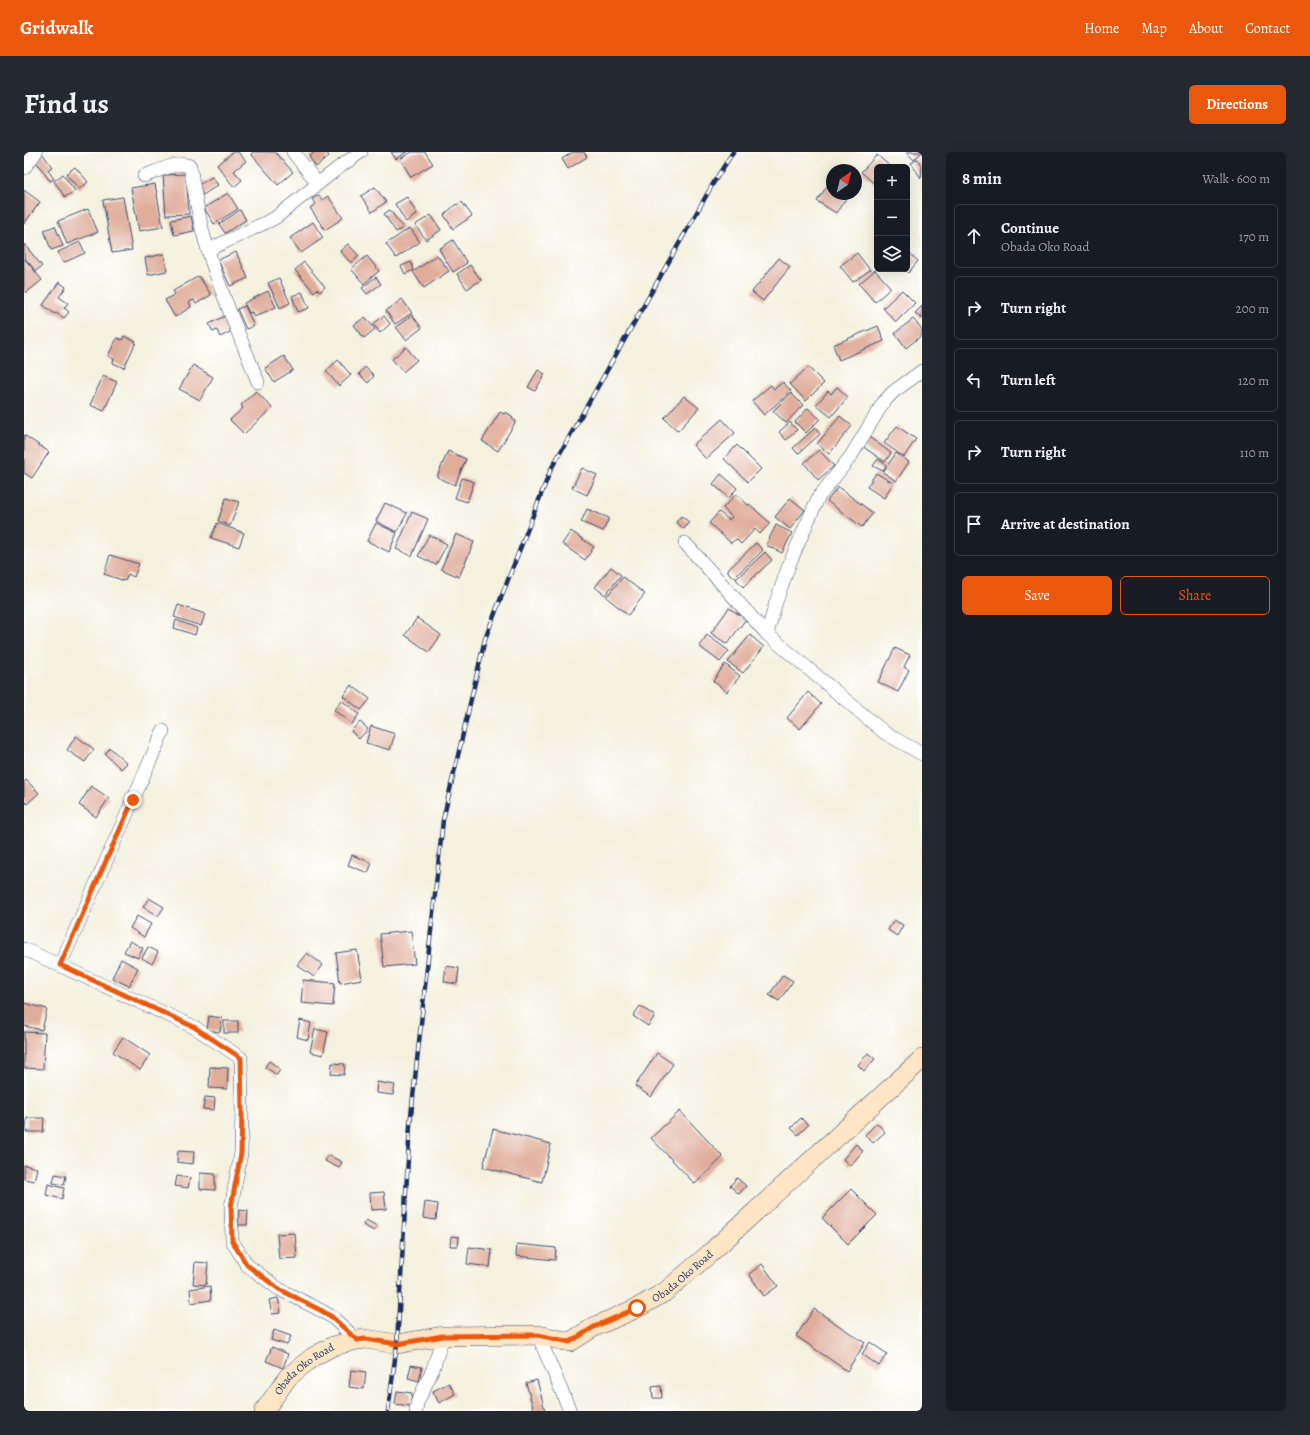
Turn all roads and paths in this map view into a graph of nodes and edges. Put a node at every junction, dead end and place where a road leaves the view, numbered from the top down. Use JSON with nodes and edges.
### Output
{"nodes":[{"id":1,"x":36,"y":152,"type":"edge"},
{"id":2,"x":293,"y":152,"type":"edge"},
{"id":3,"x":361,"y":152,"type":"edge"},
{"id":4,"x":24,"y":168,"type":"edge"},
{"id":5,"x":144,"y":176,"type":"dead end"},
{"id":6,"x":318,"y":184,"type":"junction"},
{"id":7,"x":208,"y":250,"type":"junction"},
{"id":8,"x":922,"y":371,"type":"edge"},
{"id":9,"x":258,"y":382,"type":"dead end"},
{"id":10,"x":685,"y":543,"type":"dead end"},
{"id":11,"x":767,"y":634,"type":"junction"},
{"id":12,"x":163,"y":731,"type":"dead end"},
{"id":13,"x":922,"y":754,"type":"edge"},
{"id":14,"x":24,"y":949,"type":"edge"},
{"id":15,"x":60,"y":965,"type":"junction"},
{"id":16,"x":921,"y":1061,"type":"edge"},
{"id":17,"x":538,"y":1335,"type":"junction"},
{"id":18,"x":443,"y":1336,"type":"junction"},
{"id":19,"x":357,"y":1340,"type":"junction"},
{"id":20,"x":264,"y":1411,"type":"edge"},
{"id":21,"x":416,"y":1411,"type":"edge"},
{"id":22,"x":570,"y":1411,"type":"edge"}],
"edges":[{"from":1,"to":4,"type":"street"},
{"from":2,"to":6,"type":"street"},
{"from":3,"to":6,"type":"street"},
{"from":5,"to":7,"type":"street"},
{"from":6,"to":7,"type":"street"},
{"from":7,"to":9,"type":"street"},
{"from":8,"to":11,"type":"street"},
{"from":10,"to":11,"type":"street"},
{"from":11,"to":13,"type":"street"},
{"from":12,"to":15,"type":"street"},
{"from":14,"to":15,"type":"street"},
{"from":15,"to":19,"type":"street"},
{"from":16,"to":17,"type":"main road","name":"Obada Oko Road"},
{"from":17,"to":18,"type":"main road","name":"Obada Oko Road"},
{"from":17,"to":22,"type":"street"},
{"from":18,"to":19,"type":"main road","name":"Obada Oko Road"},
{"from":18,"to":21,"type":"street"},
{"from":19,"to":20,"type":"main road","name":"Obada Oko Road"}]}
